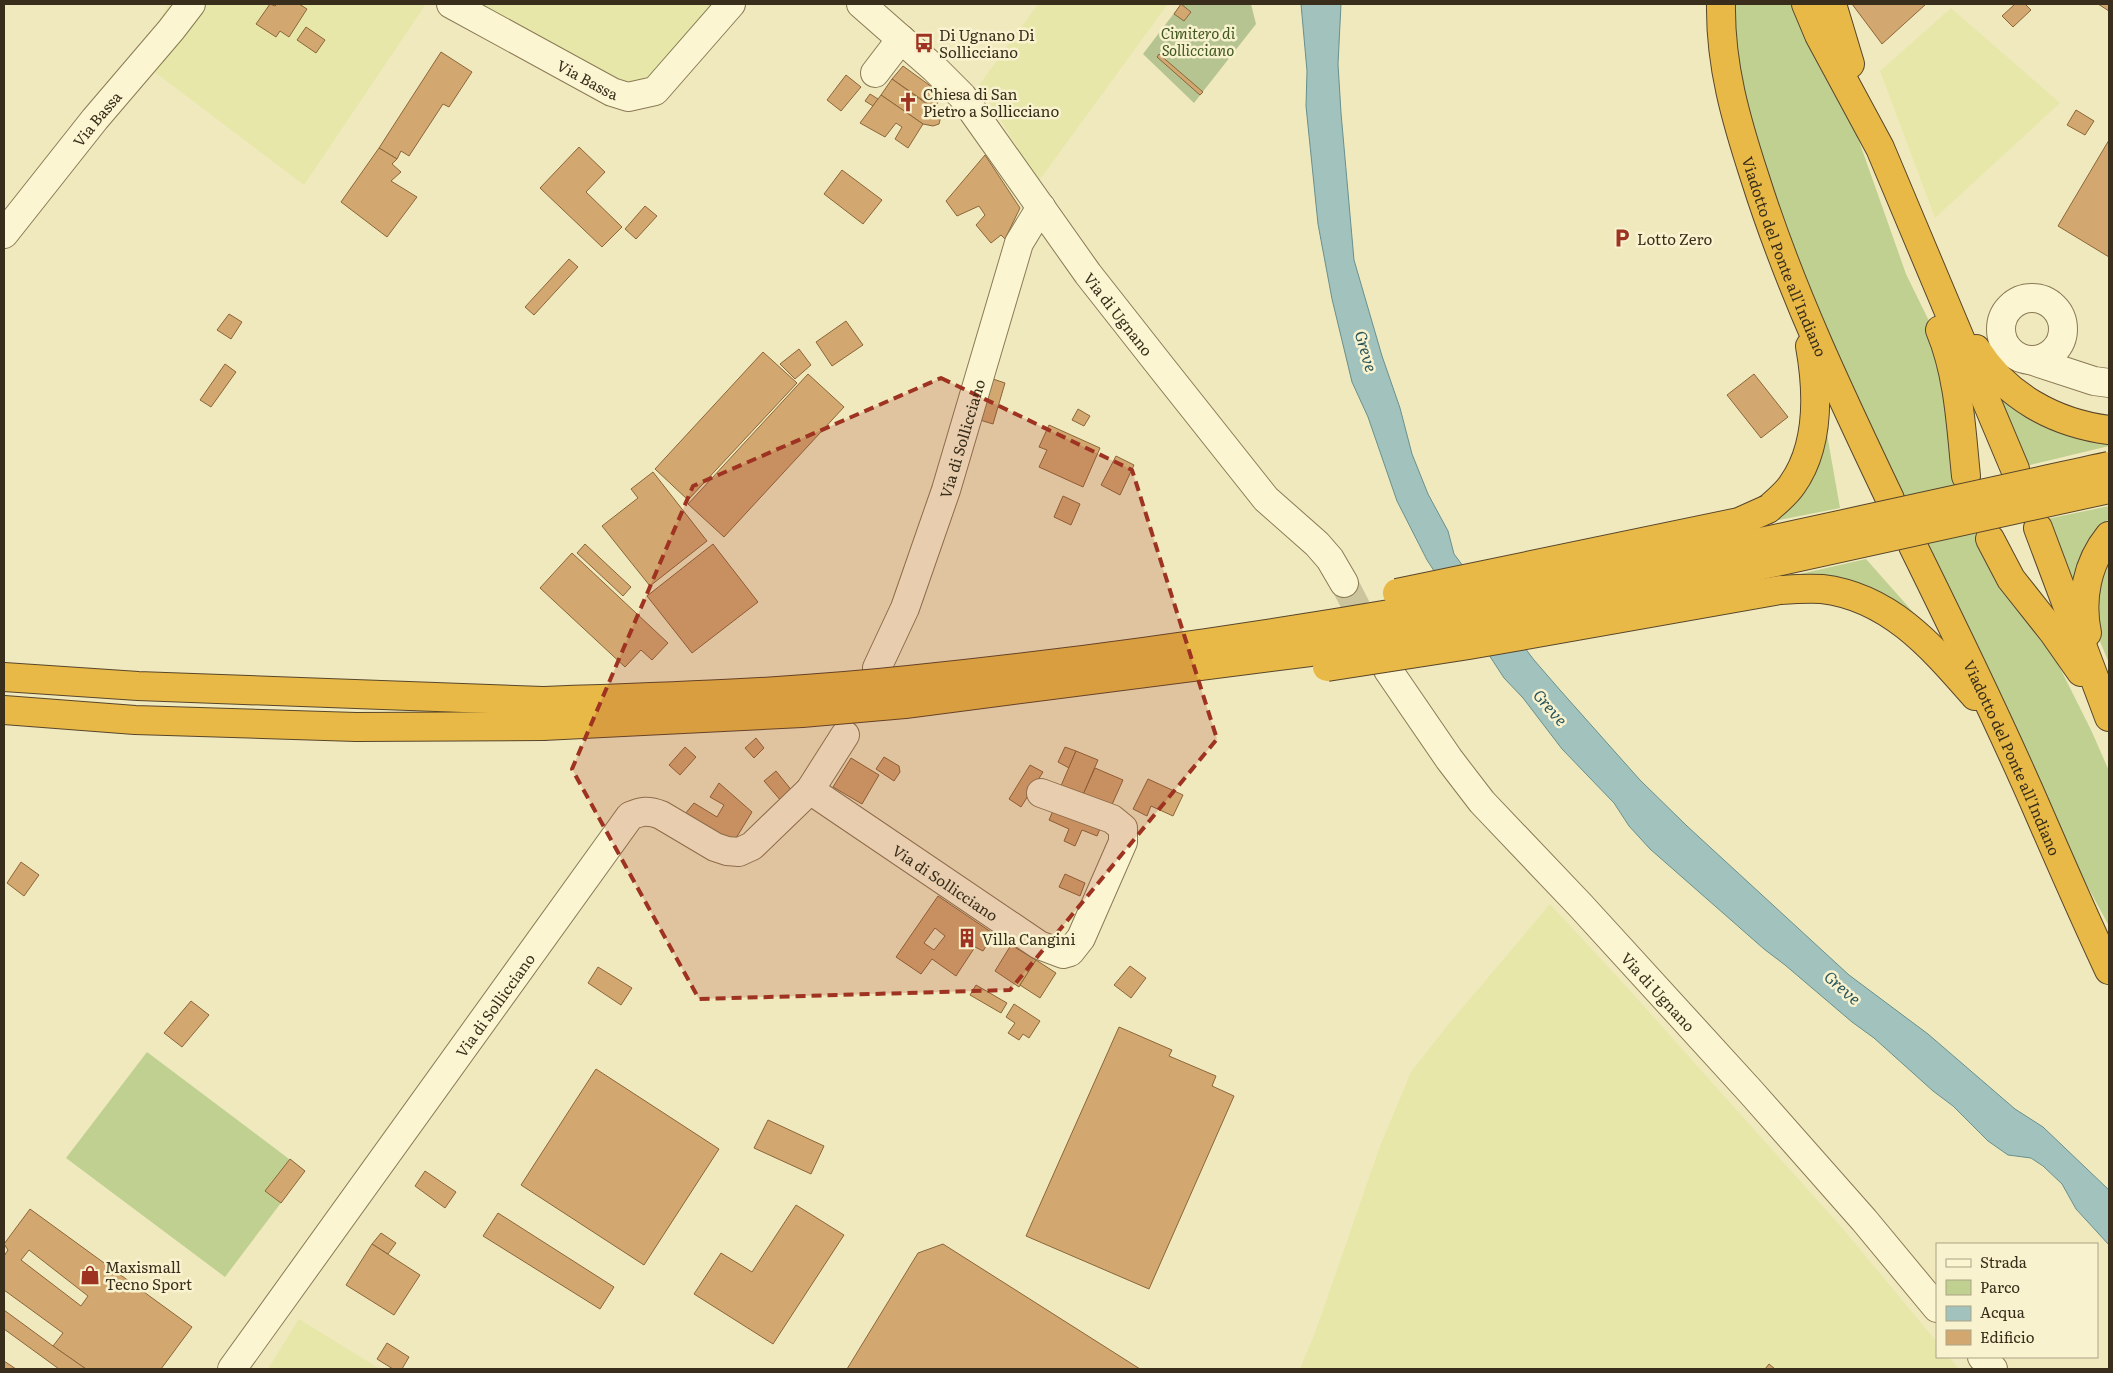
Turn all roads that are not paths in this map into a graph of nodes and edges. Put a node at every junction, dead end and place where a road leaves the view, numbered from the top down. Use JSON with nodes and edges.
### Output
{"nodes":[{"id":1,"x":191,"y":4,"type":"edge"},
{"id":2,"x":451,"y":4,"type":"edge"},
{"id":3,"x":731,"y":4,"type":"edge"},
{"id":4,"x":860,"y":4,"type":"edge"},
{"id":5,"x":1705,"y":4,"type":"edge"},
{"id":6,"x":1721,"y":4,"type":"edge"},
{"id":7,"x":1806,"y":4,"type":"edge"},
{"id":8,"x":1832,"y":4,"type":"edge"},
{"id":9,"x":1819,"y":35,"type":"junction"},
{"id":10,"x":901,"y":39,"type":"junction"},
{"id":11,"x":1724,"y":64,"type":"junction"},
{"id":12,"x":875,"y":74,"type":"dead end"},
{"id":13,"x":1880,"y":148,"type":"junction"},
{"id":14,"x":1041,"y":207,"type":"junction"},
{"id":15,"x":4,"y":234,"type":"edge"},
{"id":16,"x":1925,"y":253,"type":"junction"},
{"id":17,"x":1805,"y":315,"type":"junction"},
{"id":18,"x":2062,"y":360,"type":"junction"},
{"id":19,"x":2109,"y":383,"type":"edge"},
{"id":20,"x":2109,"y":430,"type":"edge"},
{"id":21,"x":2109,"y":466,"type":"edge"},
{"id":22,"x":2015,"y":468,"type":"dead end"},
{"id":23,"x":1966,"y":476,"type":"dead end"},
{"id":24,"x":2109,"y":489,"type":"edge"},
{"id":25,"x":1890,"y":499,"type":"dead end"},
{"id":26,"x":2038,"y":528,"type":"dead end"},
{"id":27,"x":2109,"y":536,"type":"edge"},
{"id":28,"x":1990,"y":539,"type":"dead end"},
{"id":29,"x":1913,"y":546,"type":"dead end"},
{"id":30,"x":1344,"y":583,"type":"tunnel mouth"},
{"id":31,"x":877,"y":668,"type":"dead end"},
{"id":32,"x":1388,"y":670,"type":"dead end"},
{"id":33,"x":4,"y":676,"type":"edge"},
{"id":34,"x":905,"y":693,"type":"junction"},
{"id":35,"x":4,"y":710,"type":"edge"},
{"id":36,"x":2106,"y":711,"type":"edge"},
{"id":37,"x":543,"y":713,"type":"junction"},
{"id":38,"x":1997,"y":722,"type":"junction"},
{"id":39,"x":845,"y":736,"type":"dead end"},
{"id":40,"x":810,"y":790,"type":"junction"},
{"id":41,"x":1041,"y":793,"type":"dead end"},
{"id":42,"x":2109,"y":970,"type":"edge"},
{"id":43,"x":1936,"y":1307,"type":"edge"},
{"id":44,"x":1983,"y":1358,"type":"edge"},
{"id":45,"x":232,"y":1369,"type":"edge"},
{"id":46,"x":1993,"y":1369,"type":"edge"}],
"edges":[{"from":1,"to":15,"type":"street","name":"Via Bassa"},
{"from":2,"to":3,"type":"street","name":"Via Bassa"},
{"from":4,"to":10,"type":"street","name":"Via di Ugnano"},
{"from":5,"to":11,"type":"highway"},
{"from":6,"to":11,"type":"highway","name":"Viadotto del Ponte all'Indiano"},
{"from":7,"to":9,"type":"highway"},
{"from":8,"to":13,"type":"highway"},
{"from":9,"to":13,"type":"highway"},
{"from":9,"to":23,"type":"highway"},
{"from":10,"to":12,"type":"street"},
{"from":10,"to":14,"type":"street","name":"Via di Ugnano"},
{"from":11,"to":17,"type":"highway","name":"Viadotto del Ponte all'Indiano"},
{"from":13,"to":16,"type":"highway"},
{"from":14,"to":30,"type":"street","name":"Via di Ugnano"},
{"from":14,"to":31,"type":"street","name":"Via di Sollicciano"},
{"from":16,"to":20,"type":"highway"},
{"from":16,"to":22,"type":"highway"},
{"from":17,"to":25,"type":"highway","name":"Viadotto del Ponte all'Indiano"},
{"from":17,"to":34,"type":"highway","bridge":true},
{"from":18,"to":18,"type":"street"},
{"from":18,"to":19,"type":"street"},
{"from":21,"to":34,"type":"highway","bridge":true},
{"from":24,"to":34,"type":"highway","bridge":true},
{"from":26,"to":36,"type":"highway"},
{"from":27,"to":36,"type":"highway"},
{"from":28,"to":36,"type":"highway"},
{"from":29,"to":38,"type":"highway","name":"Viadotto del Ponte all'Indiano"},
{"from":32,"to":43,"type":"street","name":"Via di Ugnano"},
{"from":33,"to":37,"type":"highway"},
{"from":34,"to":37,"type":"highway","bridge":true},
{"from":34,"to":38,"type":"highway","bridge":true},
{"from":35,"to":37,"type":"highway"},
{"from":38,"to":42,"type":"highway","name":"Viadotto del Ponte all'Indiano"},
{"from":39,"to":40,"type":"street","name":"Via di Sollicciano"},
{"from":40,"to":41,"type":"street","name":"Via di Sollicciano"},
{"from":40,"to":45,"type":"street","name":"Via di Sollicciano"},
{"from":44,"to":46,"type":"street"}]}
